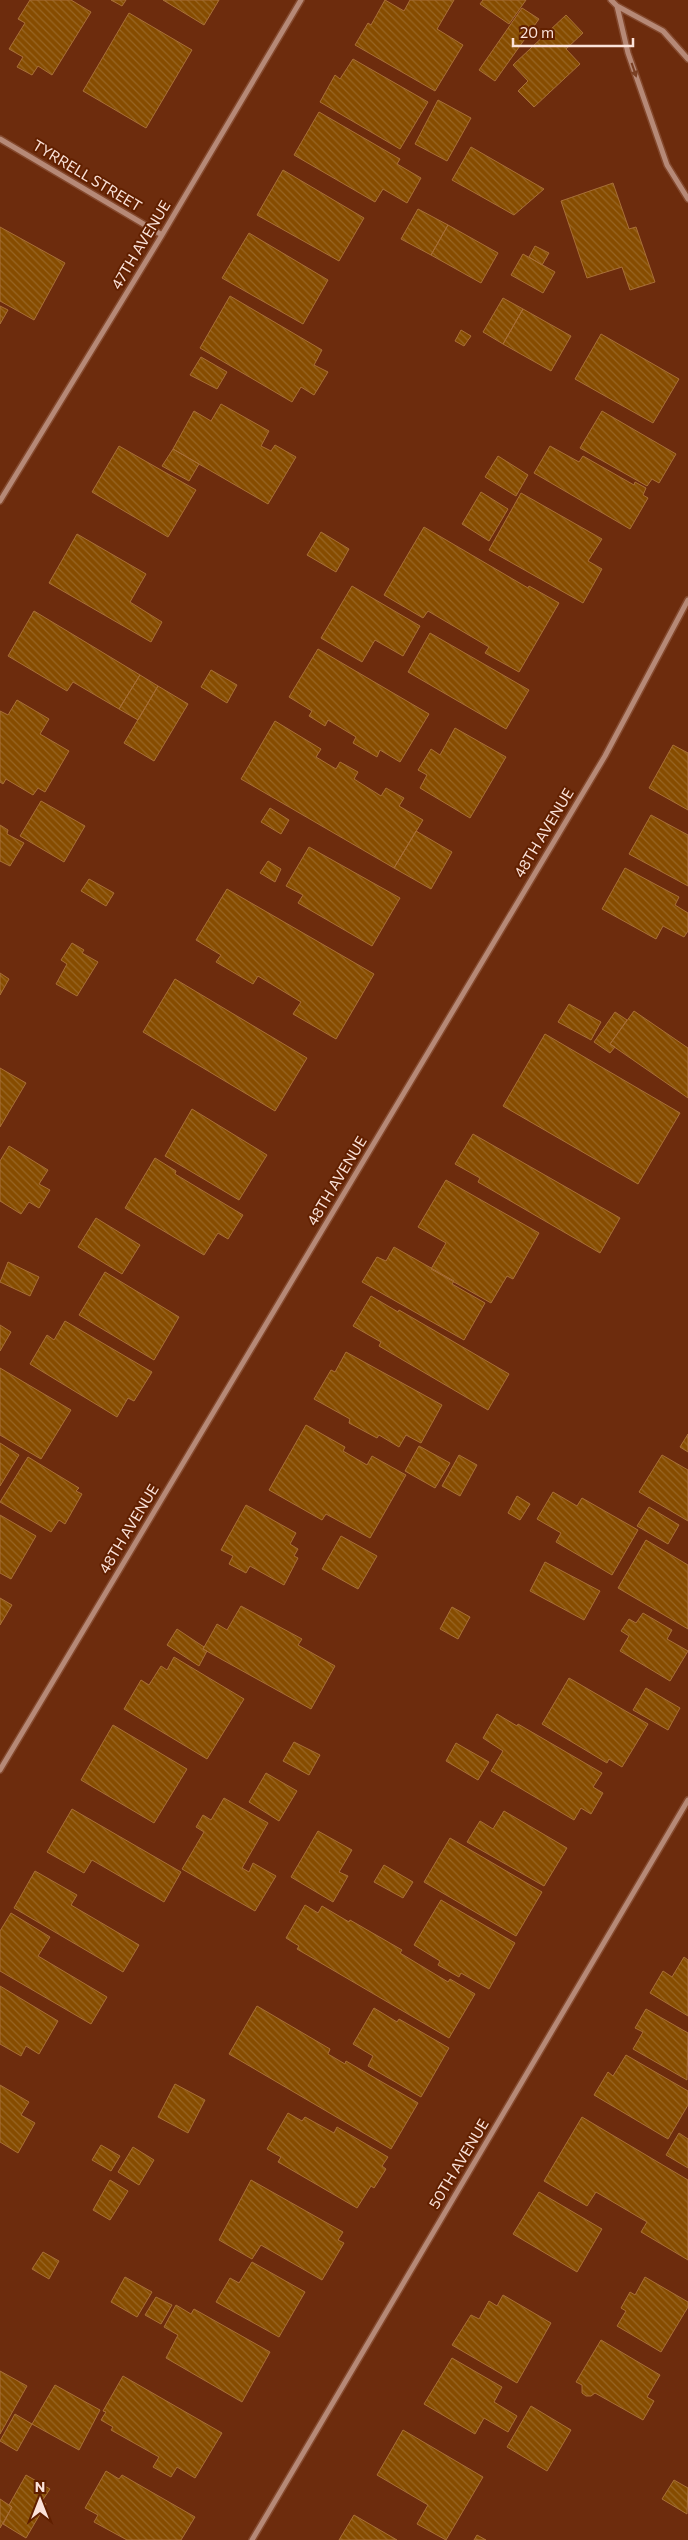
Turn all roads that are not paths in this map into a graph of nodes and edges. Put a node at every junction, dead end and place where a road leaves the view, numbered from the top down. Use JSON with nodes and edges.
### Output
{"nodes":[{"id":1,"x":301,"y":0,"type":"edge"},
{"id":2,"x":611,"y":0,"type":"edge"},
{"id":3,"x":617,"y":6,"type":"junction"},
{"id":4,"x":688,"y":59,"type":"edge"},
{"id":5,"x":0,"y":139,"type":"edge"},
{"id":6,"x":688,"y":199,"type":"edge"},
{"id":7,"x":162,"y":235,"type":"junction"},
{"id":8,"x":0,"y":501,"type":"edge"},
{"id":9,"x":688,"y":600,"type":"edge"},
{"id":10,"x":0,"y":1770,"type":"edge"},
{"id":11,"x":688,"y":1800,"type":"edge"},
{"id":12,"x":252,"y":2540,"type":"edge"}],
"edges":[{"from":1,"to":7,"type":"street","name":"47TH AVENUE"},
{"from":2,"to":3,"type":"street"},
{"from":3,"to":4,"type":"street"},
{"from":3,"to":6,"type":"street","one_way":true},
{"from":5,"to":7,"type":"street","name":"TYRRELL STREET"},
{"from":7,"to":8,"type":"street","name":"47TH AVENUE"},
{"from":9,"to":10,"type":"street","name":"48TH AVENUE"},
{"from":11,"to":12,"type":"street","name":"50TH AVENUE"}]}
